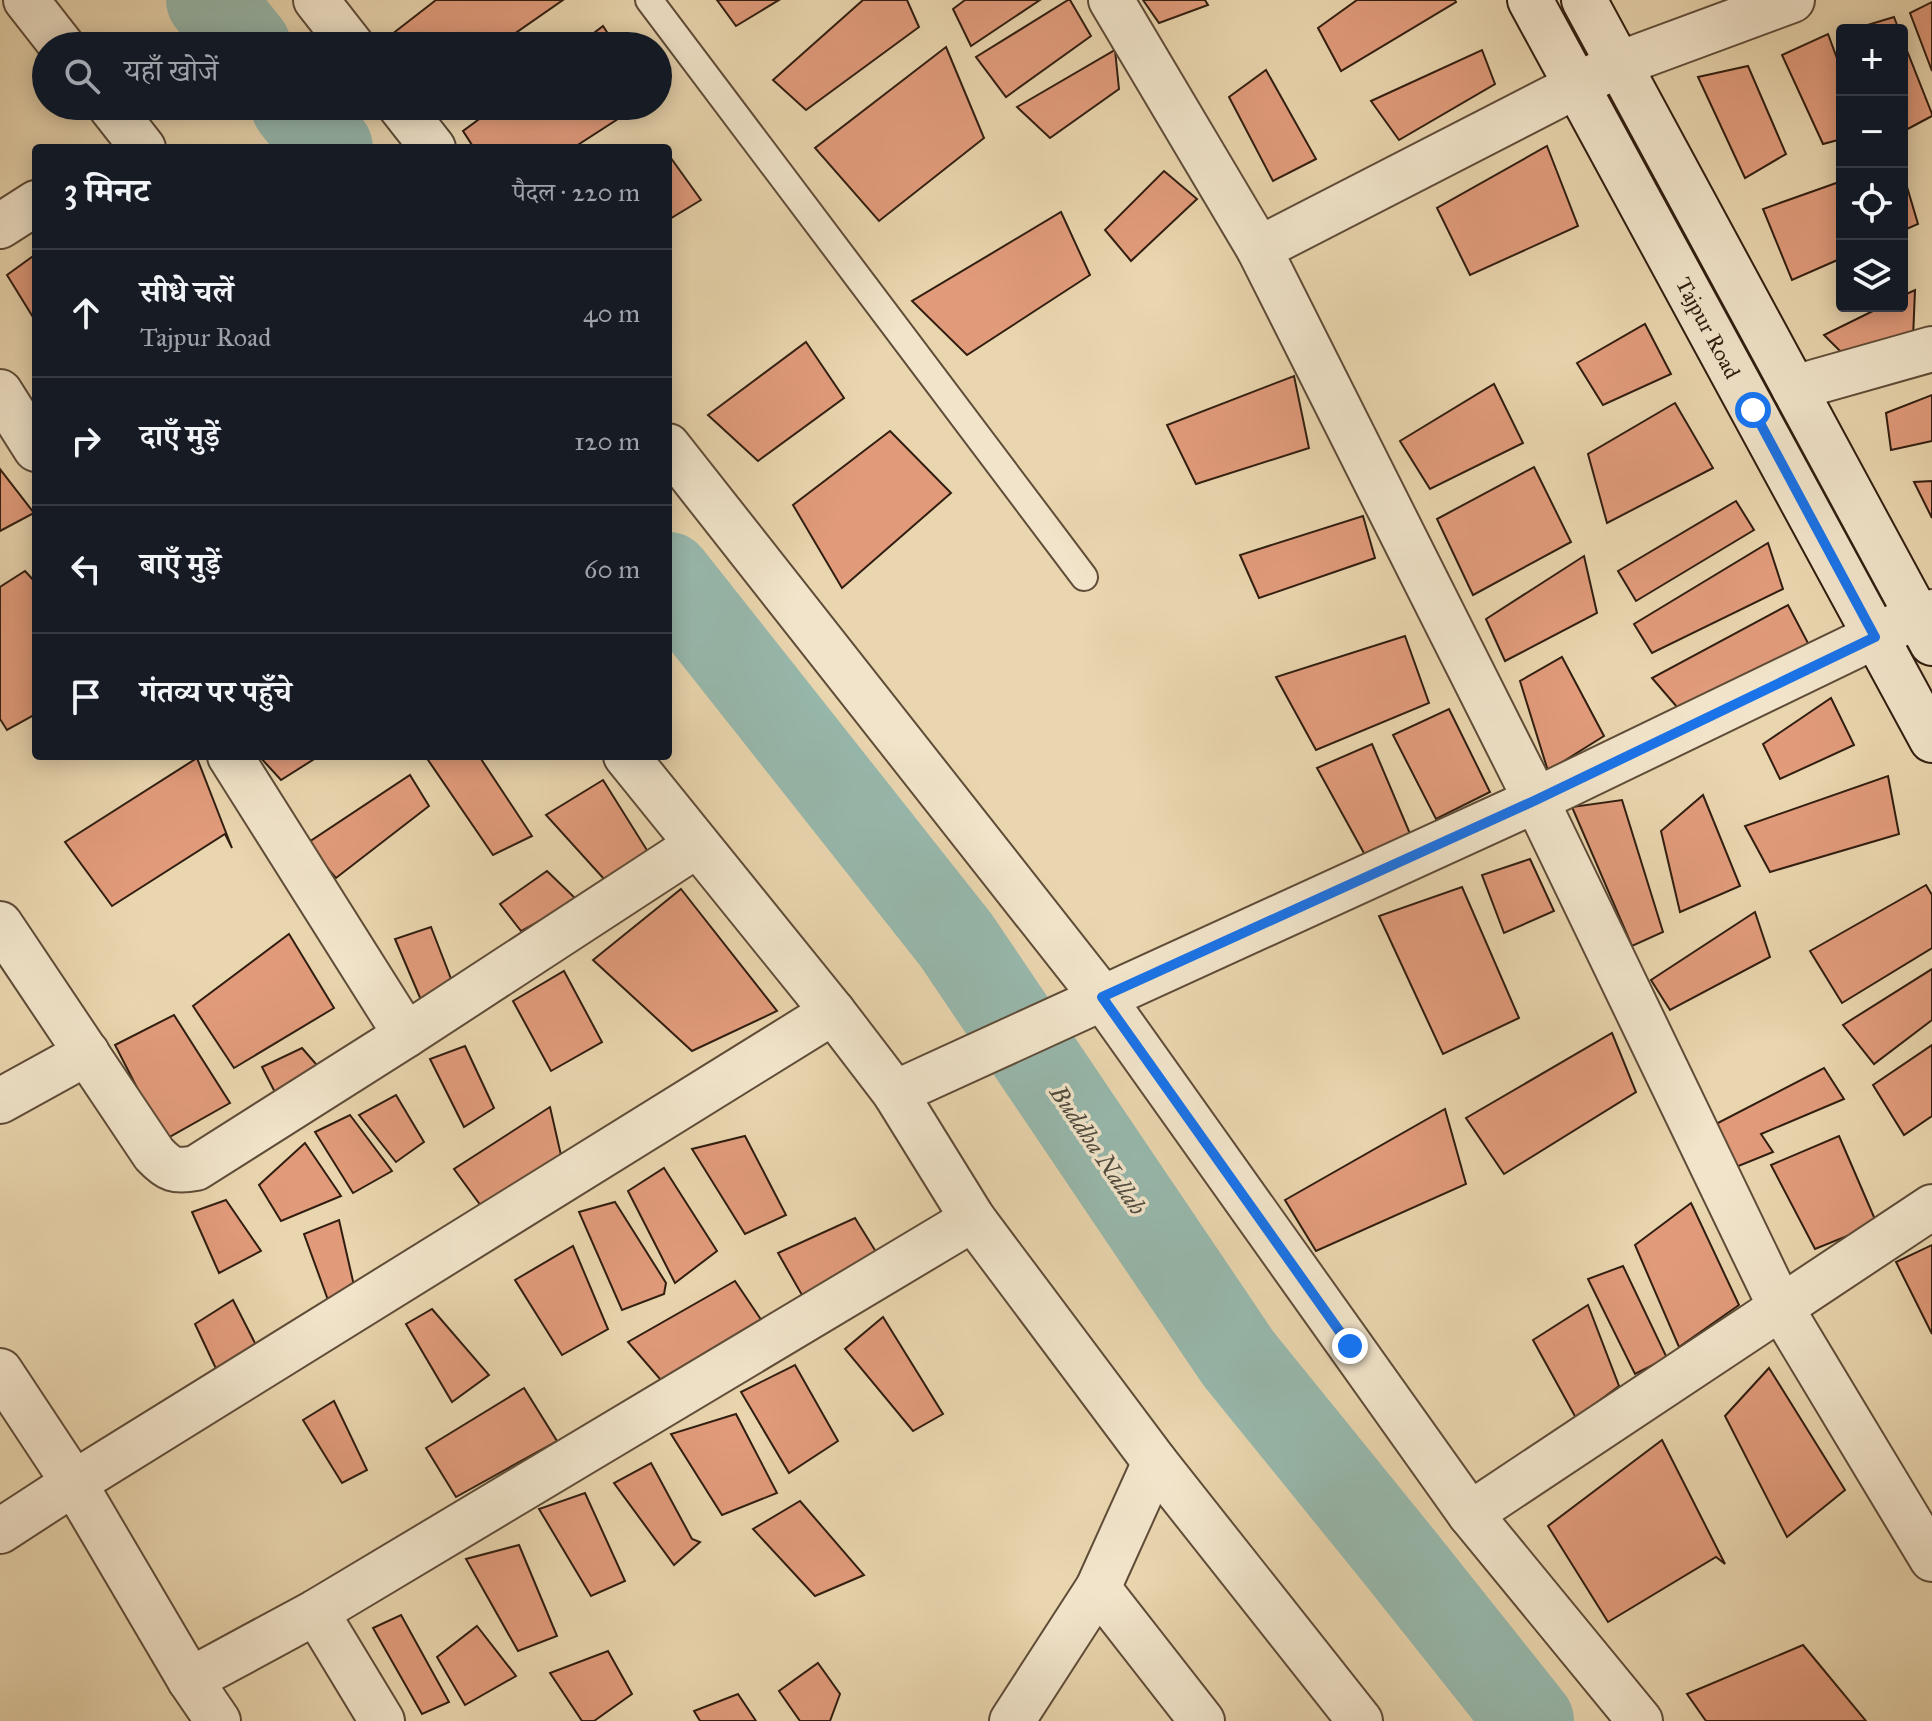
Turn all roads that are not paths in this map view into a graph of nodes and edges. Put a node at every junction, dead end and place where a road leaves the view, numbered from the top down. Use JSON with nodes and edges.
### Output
{"nodes":[{"id":1,"x":26,"y":0,"type":"edge"},
{"id":2,"x":316,"y":0,"type":"edge"},
{"id":3,"x":649,"y":0,"type":"edge"},
{"id":4,"x":1111,"y":0,"type":"edge"},
{"id":5,"x":1530,"y":0,"type":"edge"},
{"id":6,"x":1584,"y":0,"type":"edge"},
{"id":7,"x":1792,"y":0,"type":"edge"},
{"id":8,"x":51,"y":32,"type":"edge"},
{"id":9,"x":341,"y":32,"type":"edge"},
{"id":10,"x":1619,"y":64,"type":"junction"},
{"id":11,"x":1577,"y":85,"type":"junction"},
{"id":12,"x":411,"y":120,"type":"edge"},
{"id":13,"x":430,"y":144,"type":"edge"},
{"id":14,"x":32,"y":206,"type":"edge"},
{"id":15,"x":0,"y":226,"type":"edge"},
{"id":16,"x":1259,"y":249,"type":"junction"},
{"id":17,"x":1932,"y":349,"type":"edge"},
{"id":18,"x":1794,"y":388,"type":"junction"},
{"id":19,"x":0,"y":392,"type":"edge"},
{"id":20,"x":32,"y":443,"type":"edge"},
{"id":21,"x":672,"y":451,"type":"edge"},
{"id":22,"x":1084,"y":577,"type":"dead end"},
{"id":23,"x":1927,"y":624,"type":"edge"},
{"id":24,"x":1875,"y":637,"type":"junction"},
{"id":25,"x":1932,"y":740,"type":"edge"},
{"id":26,"x":233,"y":760,"type":"edge"},
{"id":27,"x":629,"y":760,"type":"edge"},
{"id":28,"x":1536,"y":800,"type":"junction"},
{"id":29,"x":697,"y":845,"type":"junction"},
{"id":30,"x":0,"y":924,"type":"edge"},
{"id":31,"x":1088,"y":1003,"type":"junction"},
{"id":32,"x":833,"y":1012,"type":"junction"},
{"id":33,"x":406,"y":1035,"type":"junction"},
{"id":34,"x":87,"y":1053,"type":"junction"},
{"id":35,"x":912,"y":1085,"type":"junction"},
{"id":36,"x":0,"y":1101,"type":"edge"},
{"id":37,"x":1932,"y":1207,"type":"edge"},
{"id":38,"x":973,"y":1219,"type":"junction"},
{"id":39,"x":1781,"y":1308,"type":"junction"},
{"id":40,"x":0,"y":1371,"type":"edge"},
{"id":41,"x":1155,"y":1462,"type":"junction"},
{"id":42,"x":74,"y":1483,"type":"junction"},
{"id":43,"x":1470,"y":1514,"type":"junction"},
{"id":44,"x":0,"y":1531,"type":"edge"},
{"id":45,"x":1932,"y":1559,"type":"edge"},
{"id":46,"x":1098,"y":1588,"type":"junction"},
{"id":47,"x":316,"y":1612,"type":"junction"},
{"id":48,"x":190,"y":1680,"type":"junction"},
{"id":49,"x":218,"y":1721,"type":"edge"},
{"id":50,"x":382,"y":1721,"type":"edge"},
{"id":51,"x":1012,"y":1721,"type":"edge"},
{"id":52,"x":1202,"y":1721,"type":"edge"},
{"id":53,"x":1360,"y":1721,"type":"edge"},
{"id":54,"x":1640,"y":1721,"type":"edge"}],
"edges":[{"from":1,"to":8,"type":"street"},
{"from":2,"to":9,"type":"street"},
{"from":3,"to":22,"type":"lane"},
{"from":4,"to":16,"type":"street"},
{"from":5,"to":11,"type":"street","name":"Tajpur Road"},
{"from":6,"to":10,"type":"street"},
{"from":7,"to":10,"type":"street"},
{"from":10,"to":11,"type":"street"},
{"from":10,"to":18,"type":"street"},
{"from":11,"to":16,"type":"street"},
{"from":11,"to":24,"type":"street","name":"Tajpur Road"},
{"from":12,"to":13,"type":"street"},
{"from":14,"to":15,"type":"street"},
{"from":16,"to":28,"type":"street"},
{"from":17,"to":18,"type":"street"},
{"from":18,"to":23,"type":"street"},
{"from":19,"to":20,"type":"street"},
{"from":21,"to":31,"type":"street"},
{"from":23,"to":24,"type":"street"},
{"from":24,"to":25,"type":"street","name":"Tajpur Road"},
{"from":24,"to":28,"type":"street"},
{"from":26,"to":33,"type":"street"},
{"from":27,"to":29,"type":"street"},
{"from":28,"to":31,"type":"street"},
{"from":28,"to":39,"type":"street"},
{"from":29,"to":32,"type":"street"},
{"from":29,"to":33,"type":"street"},
{"from":30,"to":34,"type":"street"},
{"from":31,"to":35,"type":"street"},
{"from":31,"to":43,"type":"street"},
{"from":32,"to":35,"type":"street"},
{"from":32,"to":42,"type":"street"},
{"from":33,"to":34,"type":"street"},
{"from":34,"to":36,"type":"street"},
{"from":35,"to":38,"type":"street"},
{"from":37,"to":39,"type":"street"},
{"from":38,"to":41,"type":"street"},
{"from":38,"to":47,"type":"street"},
{"from":39,"to":43,"type":"street"},
{"from":39,"to":45,"type":"street"},
{"from":40,"to":42,"type":"street"},
{"from":41,"to":46,"type":"street"},
{"from":41,"to":53,"type":"street"},
{"from":42,"to":44,"type":"street"},
{"from":42,"to":48,"type":"street"},
{"from":43,"to":54,"type":"street"},
{"from":46,"to":51,"type":"street"},
{"from":46,"to":52,"type":"street"},
{"from":47,"to":48,"type":"street"},
{"from":47,"to":50,"type":"street"},
{"from":48,"to":49,"type":"street"}]}
